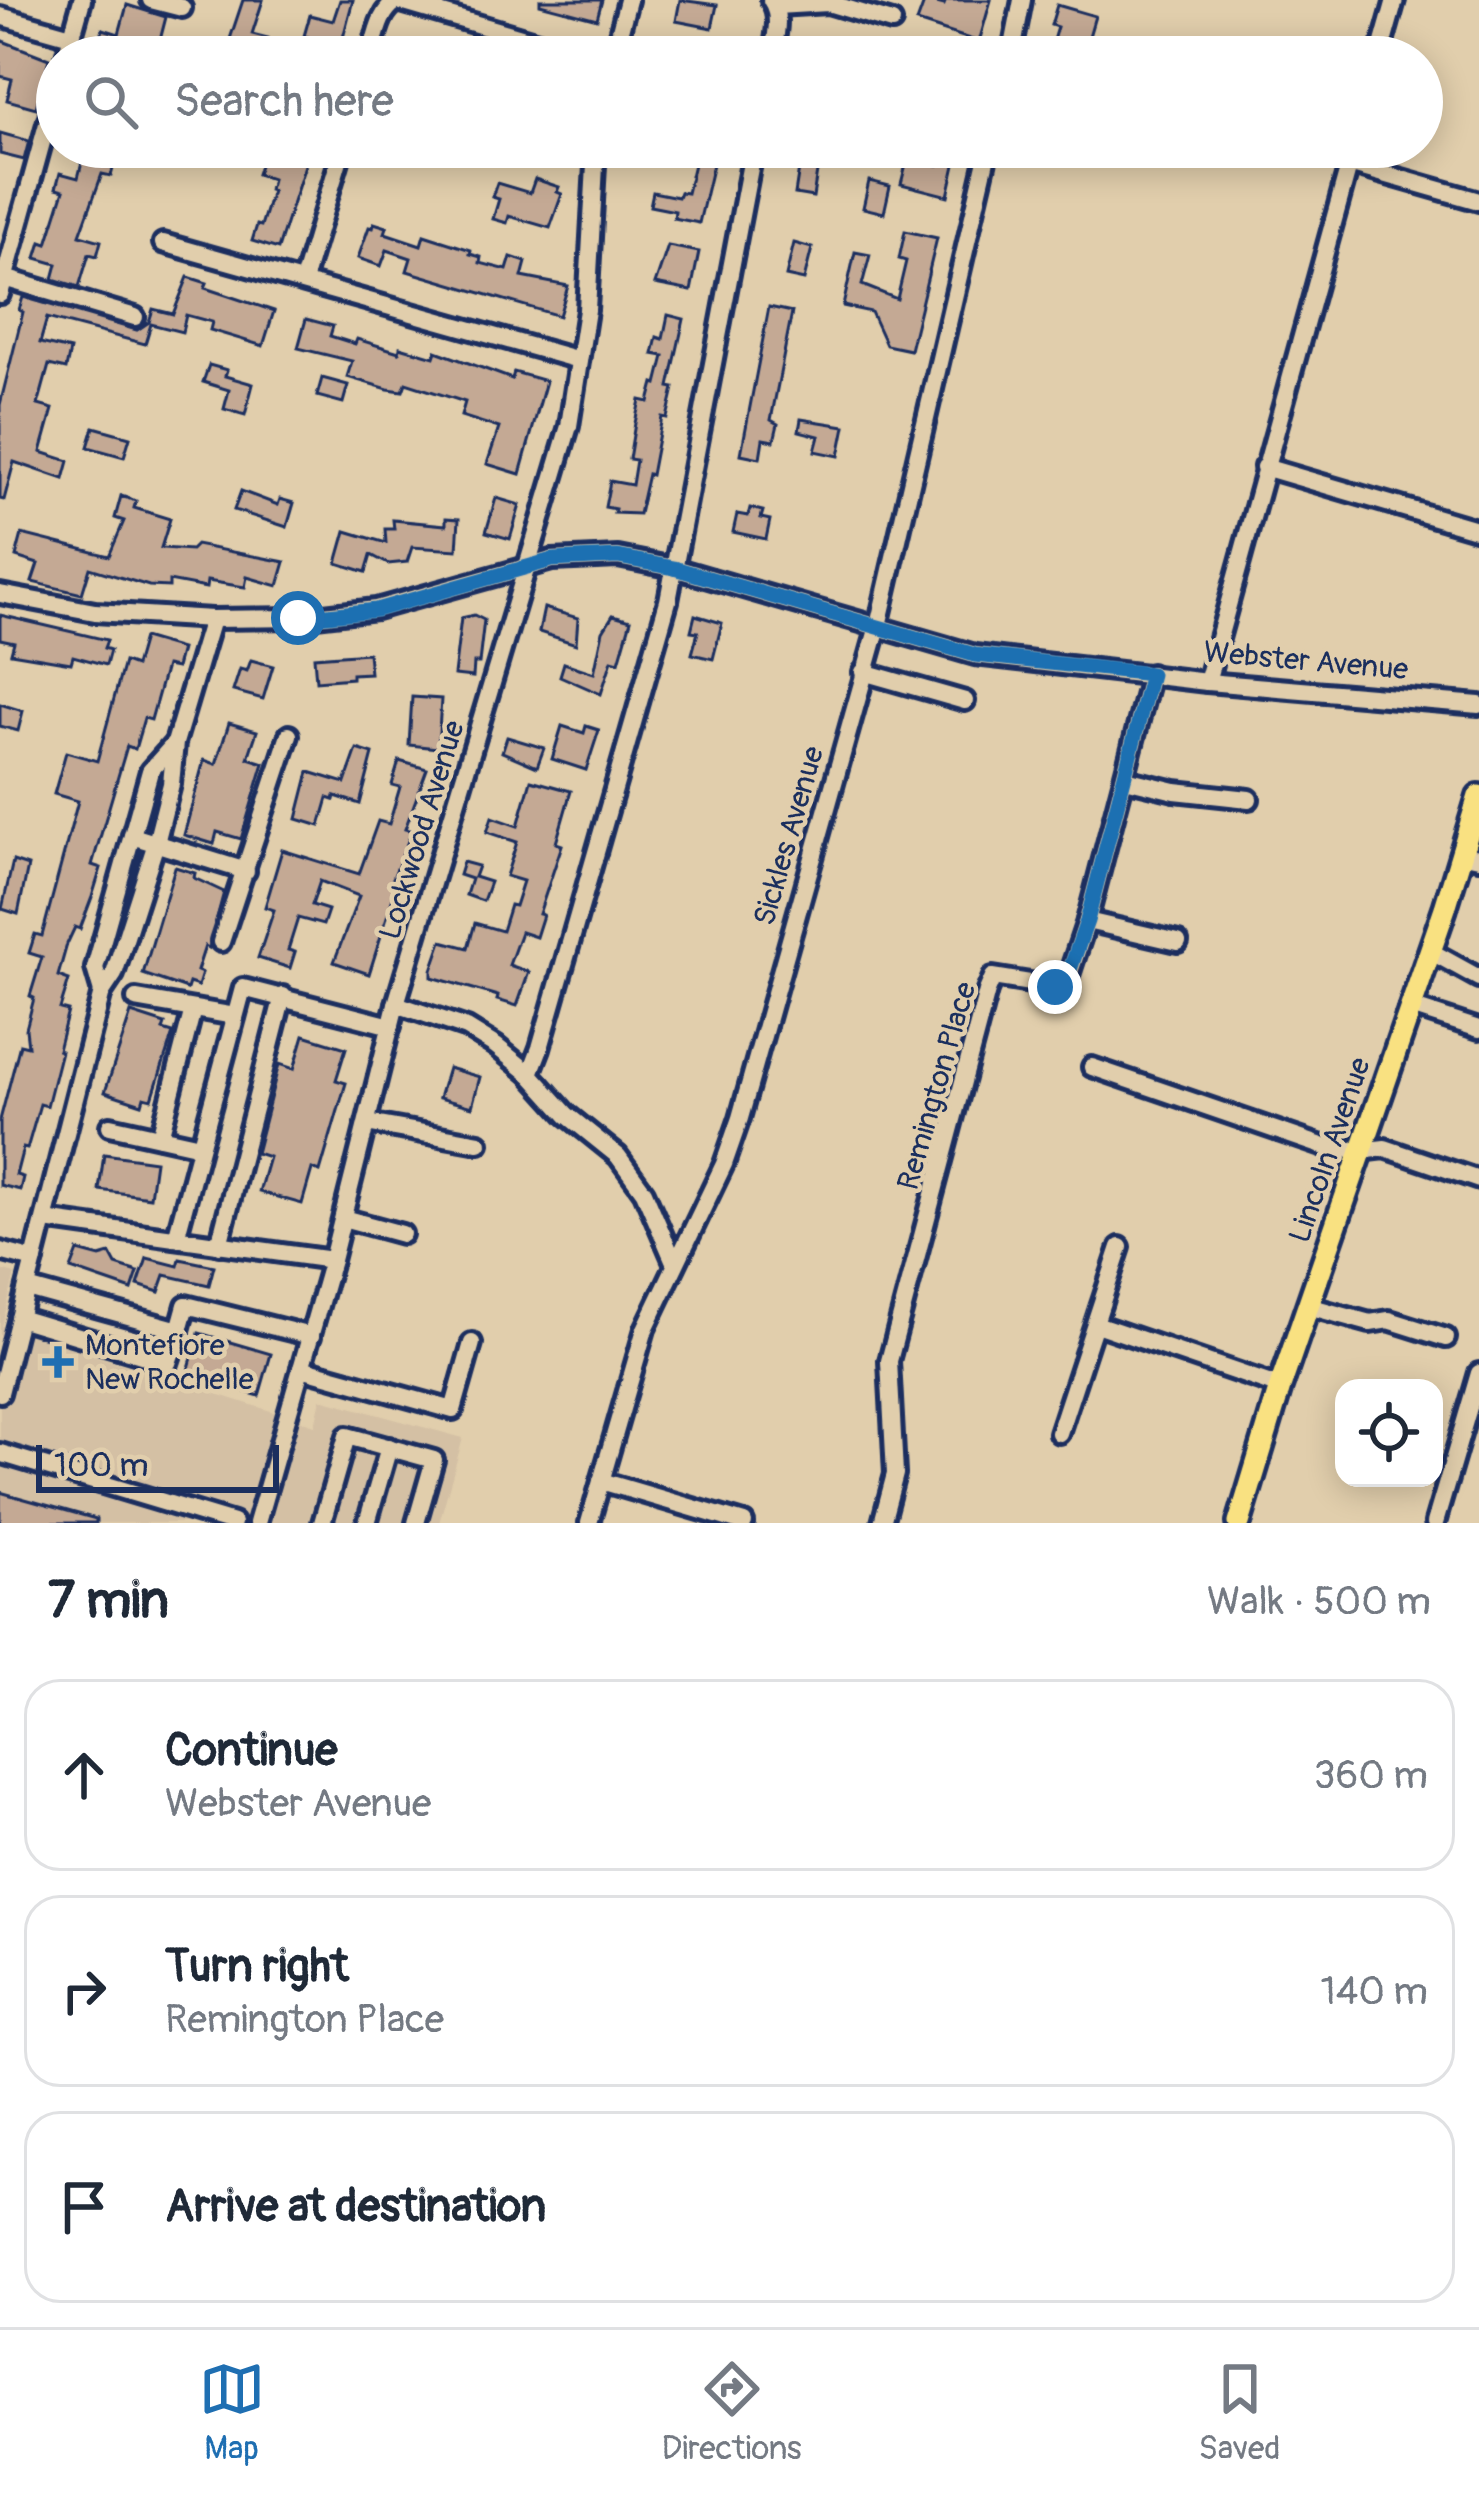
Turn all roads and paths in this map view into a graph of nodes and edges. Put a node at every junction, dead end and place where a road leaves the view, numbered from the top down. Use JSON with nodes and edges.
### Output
{"nodes":[{"id":1,"x":82,"y":0,"type":"edge"},
{"id":2,"x":152,"y":0,"type":"edge"},
{"id":3,"x":398,"y":0,"type":"edge"},
{"id":4,"x":628,"y":0,"type":"edge"},
{"id":5,"x":1022,"y":0,"type":"edge"},
{"id":6,"x":1395,"y":0,"type":"edge"},
{"id":7,"x":774,"y":3,"type":"edge"},
{"id":8,"x":182,"y":8,"type":"dead end"},
{"id":9,"x":0,"y":16,"type":"edge"},
{"id":10,"x":892,"y":22,"type":"dead end"},
{"id":11,"x":71,"y":36,"type":"joint"},
{"id":12,"x":376,"y":36,"type":"edge"},
{"id":13,"x":497,"y":36,"type":"edge"},
{"id":14,"x":619,"y":36,"type":"edge"},
{"id":15,"x":773,"y":36,"type":"edge"},
{"id":16,"x":1015,"y":36,"type":"edge"},
{"id":17,"x":1385,"y":36,"type":"edge"},
{"id":18,"x":36,"y":164,"type":"edge"},
{"id":19,"x":337,"y":168,"type":"edge"},
{"id":20,"x":595,"y":168,"type":"edge"},
{"id":21,"x":750,"y":168,"type":"edge"},
{"id":22,"x":984,"y":168,"type":"edge"},
{"id":23,"x":1349,"y":168,"type":"edge"},
{"id":24,"x":1387,"y":168,"type":"edge"},
{"id":25,"x":1479,"y":200,"type":"edge"},
{"id":26,"x":164,"y":243,"type":"dead end"},
{"id":27,"x":303,"y":280,"type":"junction"},
{"id":28,"x":2,"y":286,"type":"edge"},
{"id":29,"x":135,"y":317,"type":"dead end"},
{"id":30,"x":579,"y":360,"type":"junction"},
{"id":31,"x":1264,"y":467,"type":"junction"},
{"id":32,"x":1479,"y":530,"type":"edge"},
{"id":33,"x":528,"y":565,"type":"junction"},
{"id":34,"x":674,"y":568,"type":"junction"},
{"id":35,"x":0,"y":594,"type":"edge"},
{"id":36,"x":212,"y":619,"type":"junction"},
{"id":37,"x":878,"y":626,"type":"junction"},
{"id":38,"x":863,"y":672,"type":"junction"},
{"id":39,"x":1151,"y":674,"type":"junction"},
{"id":40,"x":1207,"y":682,"type":"junction"},
{"id":41,"x":965,"y":701,"type":"dead end"},
{"id":42,"x":1479,"y":705,"type":"edge"},
{"id":43,"x":290,"y":735,"type":"dead end"},
{"id":44,"x":175,"y":743,"type":"junction"},
{"id":45,"x":1125,"y":778,"type":"junction"},
{"id":46,"x":1479,"y":796,"type":"edge"},
{"id":47,"x":1249,"y":799,"type":"dead end"},
{"id":48,"x":132,"y":836,"type":"junction"},
{"id":49,"x":156,"y":843,"type":"junction"},
{"id":50,"x":1470,"y":856,"type":"edge"},
{"id":51,"x":246,"y":871,"type":"junction"},
{"id":52,"x":1087,"y":921,"type":"junction"},
{"id":53,"x":221,"y":942,"type":"dead end"},
{"id":54,"x":1178,"y":942,"type":"dead end"},
{"id":55,"x":1430,"y":951,"type":"junction"},
{"id":56,"x":1479,"y":978,"type":"edge"},
{"id":57,"x":102,"y":992,"type":"junction"},
{"id":58,"x":283,"y":996,"type":"junction"},
{"id":59,"x":136,"y":999,"type":"dead end"},
{"id":60,"x":397,"y":1004,"type":"junction"},
{"id":61,"x":1411,"y":1007,"type":"junction"},
{"id":62,"x":193,"y":1009,"type":"junction"},
{"id":63,"x":235,"y":1016,"type":"junction"},
{"id":64,"x":391,"y":1026,"type":"junction"},
{"id":65,"x":1479,"y":1029,"type":"edge"},
{"id":66,"x":1092,"y":1067,"type":"dead end"},
{"id":67,"x":530,"y":1073,"type":"junction"},
{"id":68,"x":367,"y":1123,"type":"junction"},
{"id":69,"x":110,"y":1126,"type":"dead end"},
{"id":70,"x":160,"y":1137,"type":"junction"},
{"id":71,"x":479,"y":1143,"type":"dead end"},
{"id":72,"x":200,"y":1146,"type":"junction"},
{"id":73,"x":1360,"y":1151,"type":"junction"},
{"id":74,"x":1479,"y":1180,"type":"edge"},
{"id":75,"x":343,"y":1218,"type":"junction"},
{"id":76,"x":44,"y":1220,"type":"junction"},
{"id":77,"x":402,"y":1234,"type":"dead end"},
{"id":78,"x":176,"y":1238,"type":"junction"},
{"id":79,"x":219,"y":1245,"type":"junction"},
{"id":80,"x":1120,"y":1247,"type":"dead end"},
{"id":81,"x":0,"y":1252,"type":"edge"},
{"id":82,"x":34,"y":1260,"type":"junction"},
{"id":83,"x":332,"y":1260,"type":"junction"},
{"id":84,"x":674,"y":1264,"type":"junction"},
{"id":85,"x":27,"y":1288,"type":"junction"},
{"id":86,"x":66,"y":1299,"type":"junction"},
{"id":87,"x":1308,"y":1306,"type":"junction"},
{"id":88,"x":19,"y":1318,"type":"junction"},
{"id":89,"x":1096,"y":1324,"type":"junction"},
{"id":90,"x":58,"y":1330,"type":"junction"},
{"id":91,"x":179,"y":1330,"type":"junction"},
{"id":92,"x":310,"y":1336,"type":"junction"},
{"id":93,"x":1446,"y":1338,"type":"dead end"},
{"id":94,"x":472,"y":1343,"type":"dead end"},
{"id":95,"x":301,"y":1368,"type":"junction"},
{"id":96,"x":1479,"y":1373,"type":"edge"},
{"id":97,"x":1280,"y":1387,"type":"junction"},
{"id":98,"x":0,"y":1393,"type":"edge"},
{"id":99,"x":1059,"y":1433,"type":"dead end"},
{"id":100,"x":389,"y":1448,"type":"junction"},
{"id":101,"x":0,"y":1453,"type":"edge"},
{"id":102,"x":601,"y":1481,"type":"junction"},
{"id":103,"x":740,"y":1522,"type":"edge"},
{"id":104,"x":1244,"y":1522,"type":"edge"},
{"id":105,"x":233,"y":1523,"type":"edge"},
{"id":106,"x":257,"y":1523,"type":"edge"},
{"id":107,"x":322,"y":1523,"type":"edge"},
{"id":108,"x":367,"y":1523,"type":"edge"},
{"id":109,"x":416,"y":1523,"type":"edge"},
{"id":110,"x":590,"y":1523,"type":"edge"},
{"id":111,"x":882,"y":1523,"type":"edge"},
{"id":112,"x":1436,"y":1523,"type":"edge"}],
"edges":[{"from":1,"to":11,"type":"street"},
{"from":2,"to":8,"type":"street"},
{"from":3,"to":12,"type":"street"},
{"from":3,"to":13,"type":"street"},
{"from":4,"to":14,"type":"street"},
{"from":5,"to":16,"type":"street"},
{"from":6,"to":17,"type":"street"},
{"from":7,"to":10,"type":"street"},
{"from":7,"to":15,"type":"street"},
{"from":9,"to":11,"type":"street"},
{"from":18,"to":28,"type":"street"},
{"from":19,"to":27,"type":"street"},
{"from":20,"to":30,"type":"street","name":"Lockwood Avenue"},
{"from":21,"to":34,"type":"street"},
{"from":22,"to":37,"type":"street","name":"Sickles Avenue"},
{"from":23,"to":31,"type":"street"},
{"from":24,"to":25,"type":"street"},
{"from":26,"to":27,"type":"street"},
{"from":27,"to":30,"type":"street"},
{"from":28,"to":29,"type":"street"},
{"from":30,"to":33,"type":"street","name":"Lockwood Avenue"},
{"from":31,"to":32,"type":"street"},
{"from":31,"to":40,"type":"street"},
{"from":33,"to":34,"type":"street","name":"Webster Avenue"},
{"from":33,"to":36,"type":"street","name":"Webster Avenue"},
{"from":33,"to":60,"type":"street","name":"Lockwood Avenue"},
{"from":34,"to":37,"type":"street","name":"Webster Avenue"},
{"from":34,"to":67,"type":"street"},
{"from":35,"to":36,"type":"street","name":"Webster Avenue"},
{"from":36,"to":44,"type":"street"},
{"from":37,"to":38,"type":"street","name":"Sickles Avenue"},
{"from":37,"to":39,"type":"street","name":"Webster Avenue"},
{"from":38,"to":41,"type":"street"},
{"from":38,"to":84,"type":"street","name":"Sickles Avenue"},
{"from":39,"to":40,"type":"street","name":"Webster Avenue"},
{"from":39,"to":45,"type":"street","name":"Remington Place"},
{"from":40,"to":42,"type":"street","name":"Webster Avenue"},
{"from":43,"to":51,"type":"street"},
{"from":44,"to":48,"type":"street"},
{"from":44,"to":49,"type":"street"},
{"from":45,"to":47,"type":"street"},
{"from":45,"to":52,"type":"street","name":"Remington Place"},
{"from":46,"to":50,"type":"main road","name":"Lincoln Avenue"},
{"from":48,"to":49,"type":"street"},
{"from":48,"to":57,"type":"street"},
{"from":49,"to":51,"type":"street"},
{"from":49,"to":57,"type":"street"},
{"from":50,"to":55,"type":"main road","name":"Lincoln Avenue"},
{"from":51,"to":53,"type":"street"},
{"from":52,"to":54,"type":"street"},
{"from":52,"to":111,"type":"street","name":"Remington Place"},
{"from":55,"to":56,"type":"street"},
{"from":55,"to":61,"type":"main road","name":"Lincoln Avenue"},
{"from":57,"to":76,"type":"street"},
{"from":58,"to":63,"type":"street"},
{"from":58,"to":64,"type":"street"},
{"from":58,"to":79,"type":"street"},
{"from":59,"to":62,"type":"street"},
{"from":60,"to":64,"type":"street","name":"Lockwood Avenue"},
{"from":60,"to":67,"type":"street"},
{"from":61,"to":65,"type":"street"},
{"from":61,"to":73,"type":"main road","name":"Lincoln Avenue"},
{"from":62,"to":63,"type":"street"},
{"from":62,"to":70,"type":"street"},
{"from":63,"to":72,"type":"street"},
{"from":64,"to":68,"type":"street","name":"Lockwood Avenue"},
{"from":66,"to":73,"type":"street"},
{"from":67,"to":84,"type":"street"},
{"from":68,"to":71,"type":"street"},
{"from":68,"to":75,"type":"street","name":"Lockwood Avenue"},
{"from":69,"to":70,"type":"street"},
{"from":70,"to":72,"type":"street"},
{"from":72,"to":78,"type":"street"},
{"from":73,"to":74,"type":"street"},
{"from":73,"to":87,"type":"main road","name":"Lincoln Avenue"},
{"from":75,"to":77,"type":"street"},
{"from":75,"to":83,"type":"street","name":"Lockwood Avenue"},
{"from":76,"to":78,"type":"street"},
{"from":76,"to":82,"type":"street"},
{"from":78,"to":79,"type":"street"},
{"from":79,"to":83,"type":"street"},
{"from":80,"to":89,"type":"street"},
{"from":81,"to":82,"type":"street"},
{"from":82,"to":85,"type":"street"},
{"from":83,"to":92,"type":"street","name":"Lockwood Avenue"},
{"from":84,"to":102,"type":"street","name":"Sickles Avenue"},
{"from":85,"to":86,"type":"street"},
{"from":85,"to":88,"type":"street"},
{"from":86,"to":90,"type":"street"},
{"from":86,"to":91,"type":"street"},
{"from":87,"to":93,"type":"street"},
{"from":87,"to":97,"type":"main road","name":"Lincoln Avenue"},
{"from":88,"to":90,"type":"street"},
{"from":88,"to":98,"type":"street"},
{"from":89,"to":97,"type":"street"},
{"from":89,"to":99,"type":"street"},
{"from":90,"to":91,"type":"street"},
{"from":91,"to":92,"type":"street"},
{"from":92,"to":95,"type":"street","name":"Lockwood Avenue"},
{"from":94,"to":95,"type":"street"},
{"from":95,"to":106,"type":"street","name":"Lockwood Avenue"},
{"from":96,"to":112,"type":"street"},
{"from":97,"to":104,"type":"main road","name":"Lincoln Avenue"},
{"from":100,"to":107,"type":"street"},
{"from":100,"to":108,"type":"street"},
{"from":100,"to":109,"type":"street"},
{"from":101,"to":105,"type":"street"},
{"from":102,"to":103,"type":"street"},
{"from":102,"to":110,"type":"street","name":"Sickles Avenue"}]}
